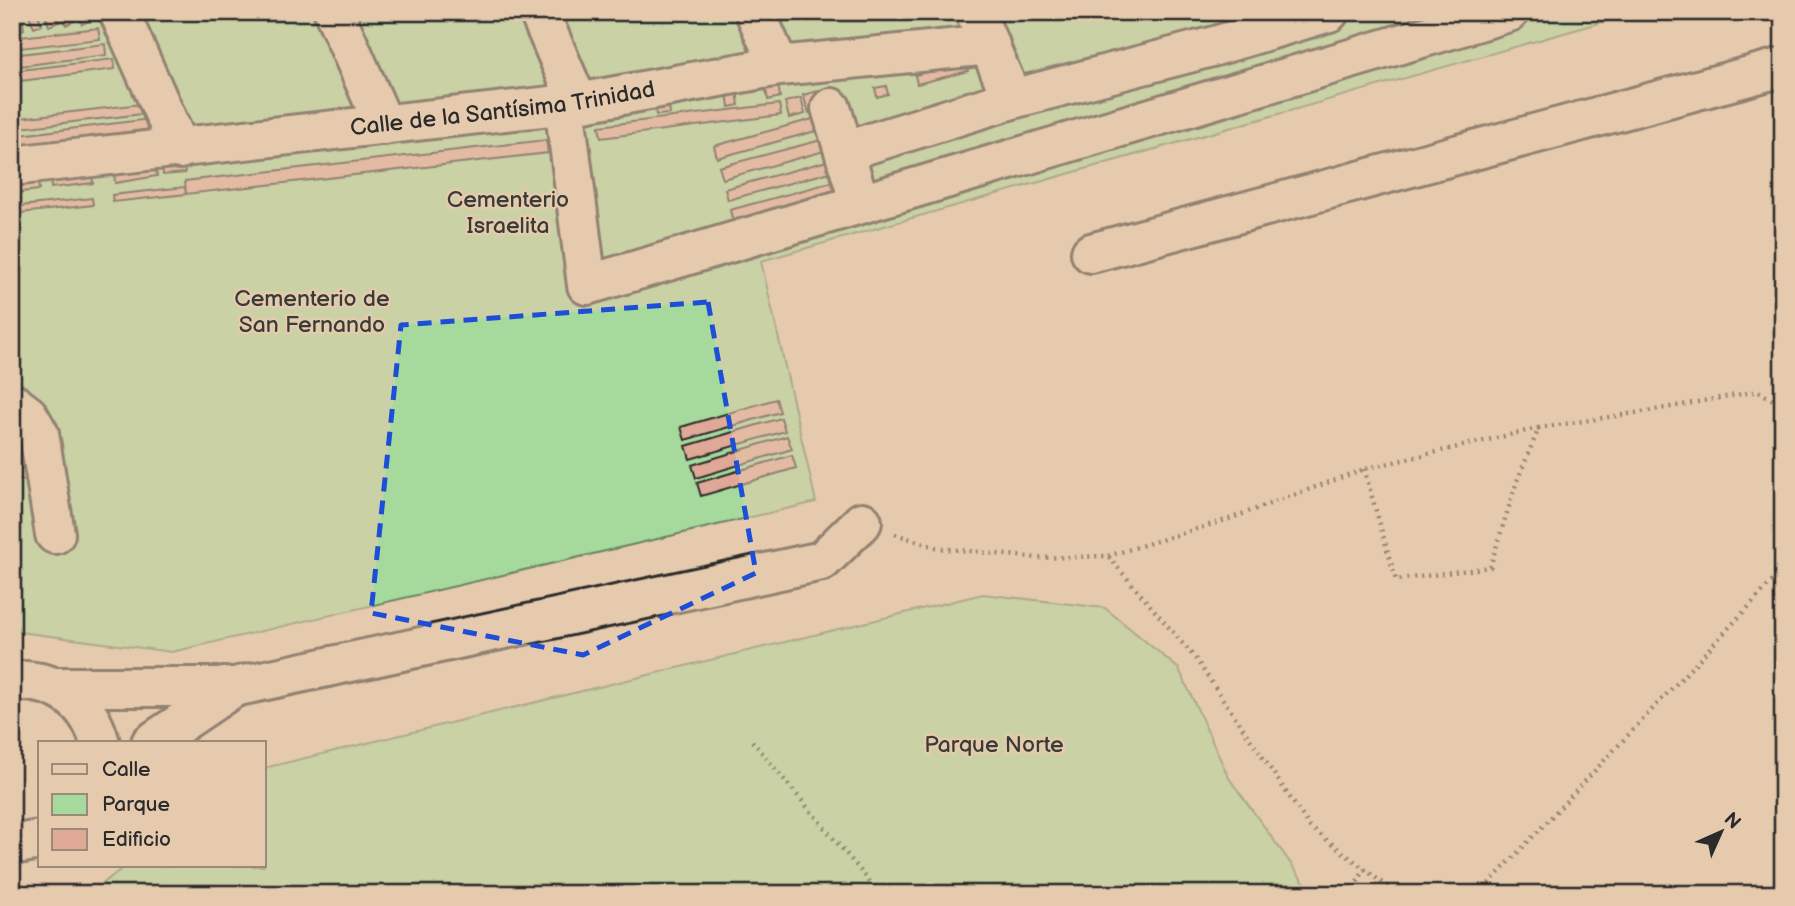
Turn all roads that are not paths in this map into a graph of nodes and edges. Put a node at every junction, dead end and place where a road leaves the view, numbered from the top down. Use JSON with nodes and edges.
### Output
{"nodes":[{"id":1,"x":119,"y":12,"type":"edge"},
{"id":2,"x":334,"y":12,"type":"edge"},
{"id":3,"x":539,"y":12,"type":"edge"},
{"id":4,"x":755,"y":12,"type":"edge"},
{"id":5,"x":1329,"y":12,"type":"edge"},
{"id":6,"x":1509,"y":12,"type":"edge"},
{"id":7,"x":982,"y":28,"type":"edge"},
{"id":8,"x":779,"y":66,"type":"junction"},
{"id":9,"x":1783,"y":67,"type":"edge"},
{"id":10,"x":1012,"y":99,"type":"junction"},
{"id":11,"x":571,"y":104,"type":"junction"},
{"id":12,"x":831,"y":108,"type":"dead end"},
{"id":13,"x":384,"y":125,"type":"junction"},
{"id":14,"x":180,"y":149,"type":"junction"},
{"id":15,"x":845,"y":150,"type":"junction"},
{"id":16,"x":12,"y":166,"type":"edge"},
{"id":17,"x":860,"y":204,"type":"junction"},
{"id":18,"x":1090,"y":253,"type":"dead end"},
{"id":19,"x":12,"y":403,"type":"edge"},
{"id":20,"x":862,"y":522,"type":"road end"},
{"id":21,"x":55,"y":534,"type":"dead end"},
{"id":22,"x":12,"y":681,"type":"edge"},
{"id":23,"x":56,"y":687,"type":"junction"},
{"id":24,"x":234,"y":687,"type":"junction"},
{"id":25,"x":99,"y":741,"type":"edge"},
{"id":26,"x":154,"y":741,"type":"edge"},
{"id":27,"x":38,"y":840,"type":"edge"},
{"id":28,"x":12,"y":841,"type":"edge"}],
"edges":[{"from":1,"to":14,"type":"street"},
{"from":2,"to":13,"type":"street"},
{"from":3,"to":11,"type":"street"},
{"from":4,"to":8,"type":"street"},
{"from":5,"to":10,"type":"street"},
{"from":6,"to":17,"type":"street"},
{"from":7,"to":8,"type":"street","name":"Calle de la Santísima Trinidad"},
{"from":7,"to":10,"type":"street"},
{"from":8,"to":11,"type":"street","name":"Calle de la Santísima Trinidad"},
{"from":9,"to":18,"type":"street"},
{"from":10,"to":15,"type":"street"},
{"from":11,"to":13,"type":"street","name":"Calle de la Santísima Trinidad"},
{"from":11,"to":17,"type":"street"},
{"from":12,"to":15,"type":"street"},
{"from":13,"to":14,"type":"street","name":"Calle de la Santísima Trinidad"},
{"from":14,"to":16,"type":"street","name":"Calle de la Santísima Trinidad"},
{"from":15,"to":17,"type":"street"},
{"from":19,"to":21,"type":"street"},
{"from":20,"to":24,"type":"street"},
{"from":22,"to":23,"type":"street"},
{"from":23,"to":24,"type":"street"},
{"from":23,"to":25,"type":"street"},
{"from":24,"to":26,"type":"street"},
{"from":27,"to":28,"type":"street"}]}
